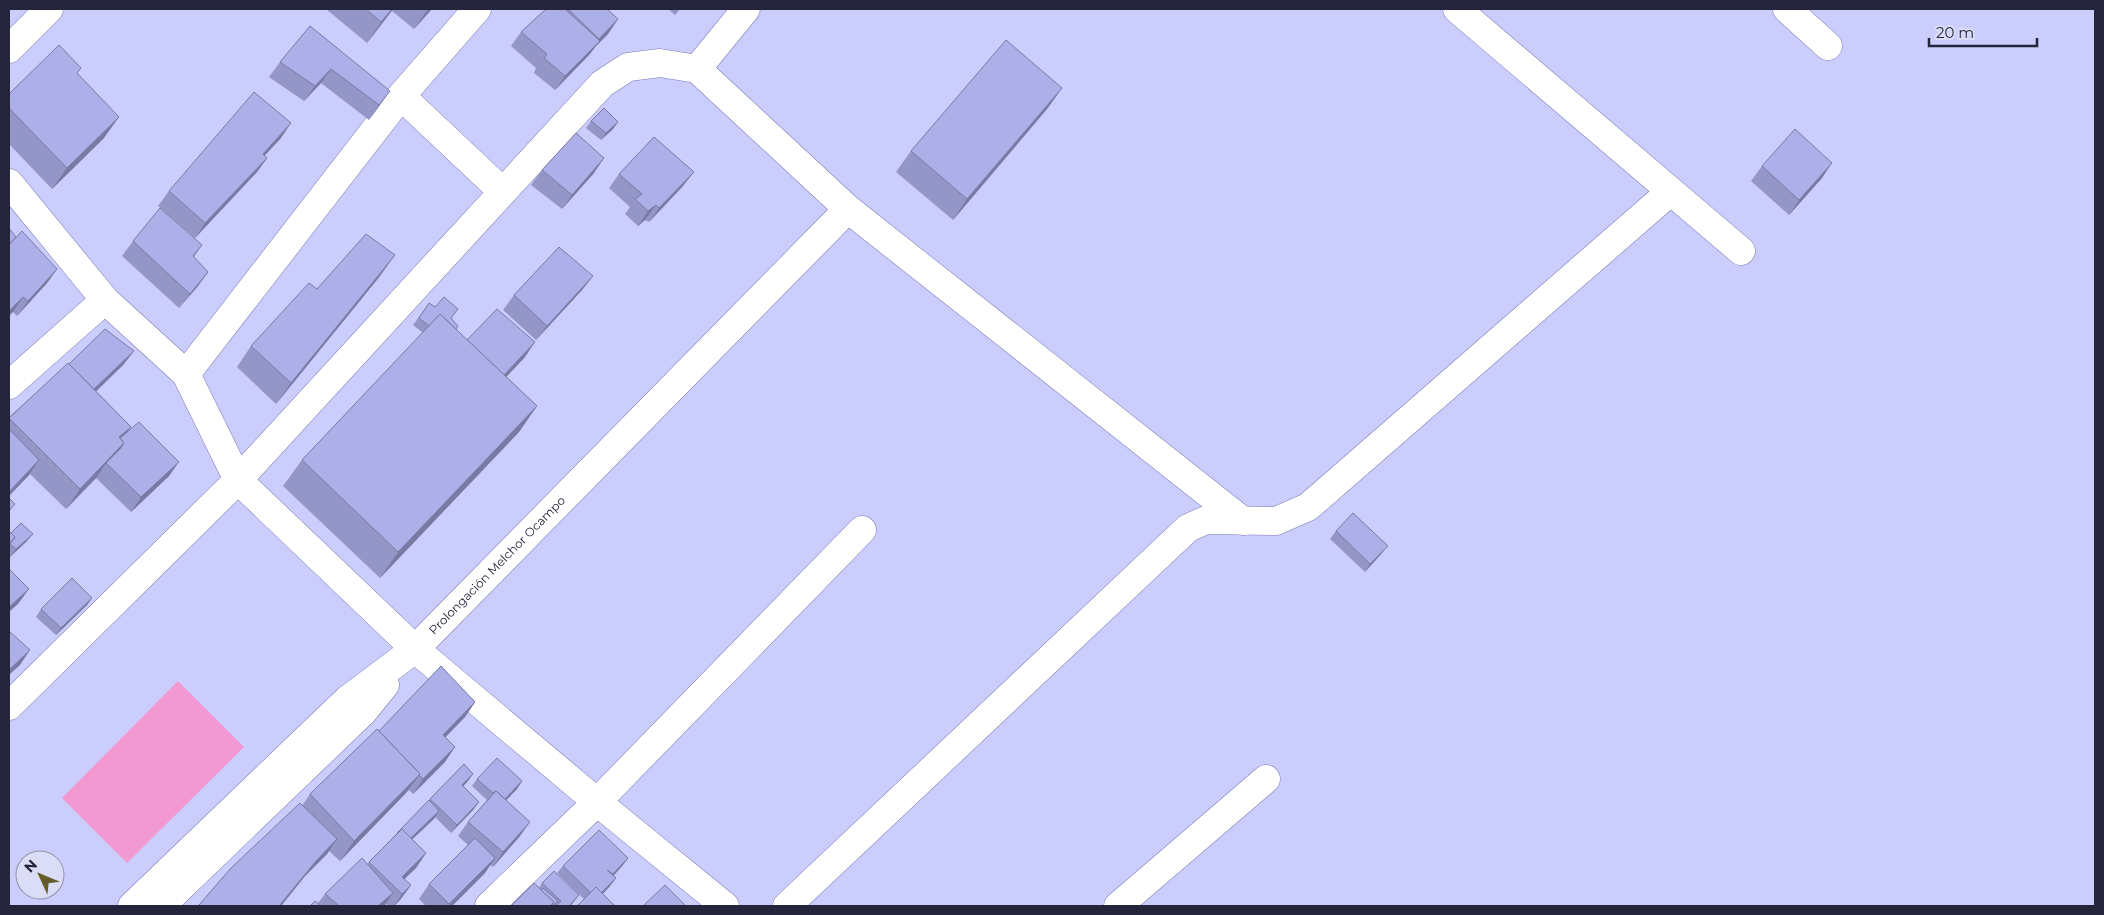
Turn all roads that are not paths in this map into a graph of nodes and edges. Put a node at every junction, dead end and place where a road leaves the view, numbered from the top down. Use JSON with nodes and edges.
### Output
{"nodes":[{"id":1,"x":48,"y":9,"type":"edge"},
{"id":2,"x":477,"y":9,"type":"edge"},
{"id":3,"x":746,"y":9,"type":"edge"},
{"id":4,"x":1457,"y":9,"type":"edge"},
{"id":5,"x":1787,"y":9,"type":"edge"},
{"id":6,"x":1828,"y":46,"type":"dead end"},
{"id":7,"x":9,"y":48,"type":"edge"},
{"id":8,"x":697,"y":70,"type":"junction"},
{"id":9,"x":401,"y":96,"type":"junction"},
{"id":10,"x":9,"y":183,"type":"edge"},
{"id":11,"x":503,"y":192,"type":"junction"},
{"id":12,"x":1670,"y":192,"type":"junction"},
{"id":13,"x":848,"y":209,"type":"junction"},
{"id":14,"x":1741,"y":251,"type":"dead end"},
{"id":15,"x":105,"y":300,"type":"junction"},
{"id":16,"x":186,"y":374,"type":"junction"},
{"id":17,"x":9,"y":385,"type":"edge"},
{"id":18,"x":238,"y":480,"type":"junction"},
{"id":19,"x":1242,"y":520,"type":"junction"},
{"id":20,"x":862,"y":530,"type":"dead end"},
{"id":21,"x":415,"y":650,"type":"junction"},
{"id":22,"x":9,"y":706,"type":"edge"},
{"id":23,"x":1266,"y":779,"type":"dead end"},
{"id":24,"x":597,"y":802,"type":"junction"},
{"id":25,"x":132,"y":906,"type":"edge"},
{"id":26,"x":160,"y":906,"type":"edge"},
{"id":27,"x":489,"y":906,"type":"edge"},
{"id":28,"x":725,"y":906,"type":"edge"},
{"id":29,"x":787,"y":906,"type":"edge"},
{"id":30,"x":1118,"y":906,"type":"edge"}],
"edges":[{"from":1,"to":7,"type":"street"},
{"from":2,"to":9,"type":"street"},
{"from":3,"to":8,"type":"street"},
{"from":4,"to":12,"type":"street"},
{"from":5,"to":6,"type":"street"},
{"from":8,"to":11,"type":"street"},
{"from":8,"to":13,"type":"street"},
{"from":9,"to":11,"type":"street"},
{"from":9,"to":16,"type":"street"},
{"from":10,"to":15,"type":"street"},
{"from":11,"to":18,"type":"street"},
{"from":12,"to":14,"type":"street"},
{"from":12,"to":19,"type":"street"},
{"from":13,"to":19,"type":"street"},
{"from":13,"to":21,"type":"street","name":"Prolongación Melchor Ocampo"},
{"from":15,"to":16,"type":"street"},
{"from":15,"to":17,"type":"street"},
{"from":16,"to":18,"type":"street"},
{"from":18,"to":21,"type":"street"},
{"from":18,"to":22,"type":"street"},
{"from":19,"to":29,"type":"street"},
{"from":20,"to":24,"type":"street"},
{"from":21,"to":24,"type":"street"},
{"from":21,"to":25,"type":"street","name":"Prolongación Melchor Ocampo"},
{"from":21,"to":26,"type":"street"},
{"from":23,"to":30,"type":"street"},
{"from":24,"to":27,"type":"street"},
{"from":24,"to":28,"type":"street"}]}
